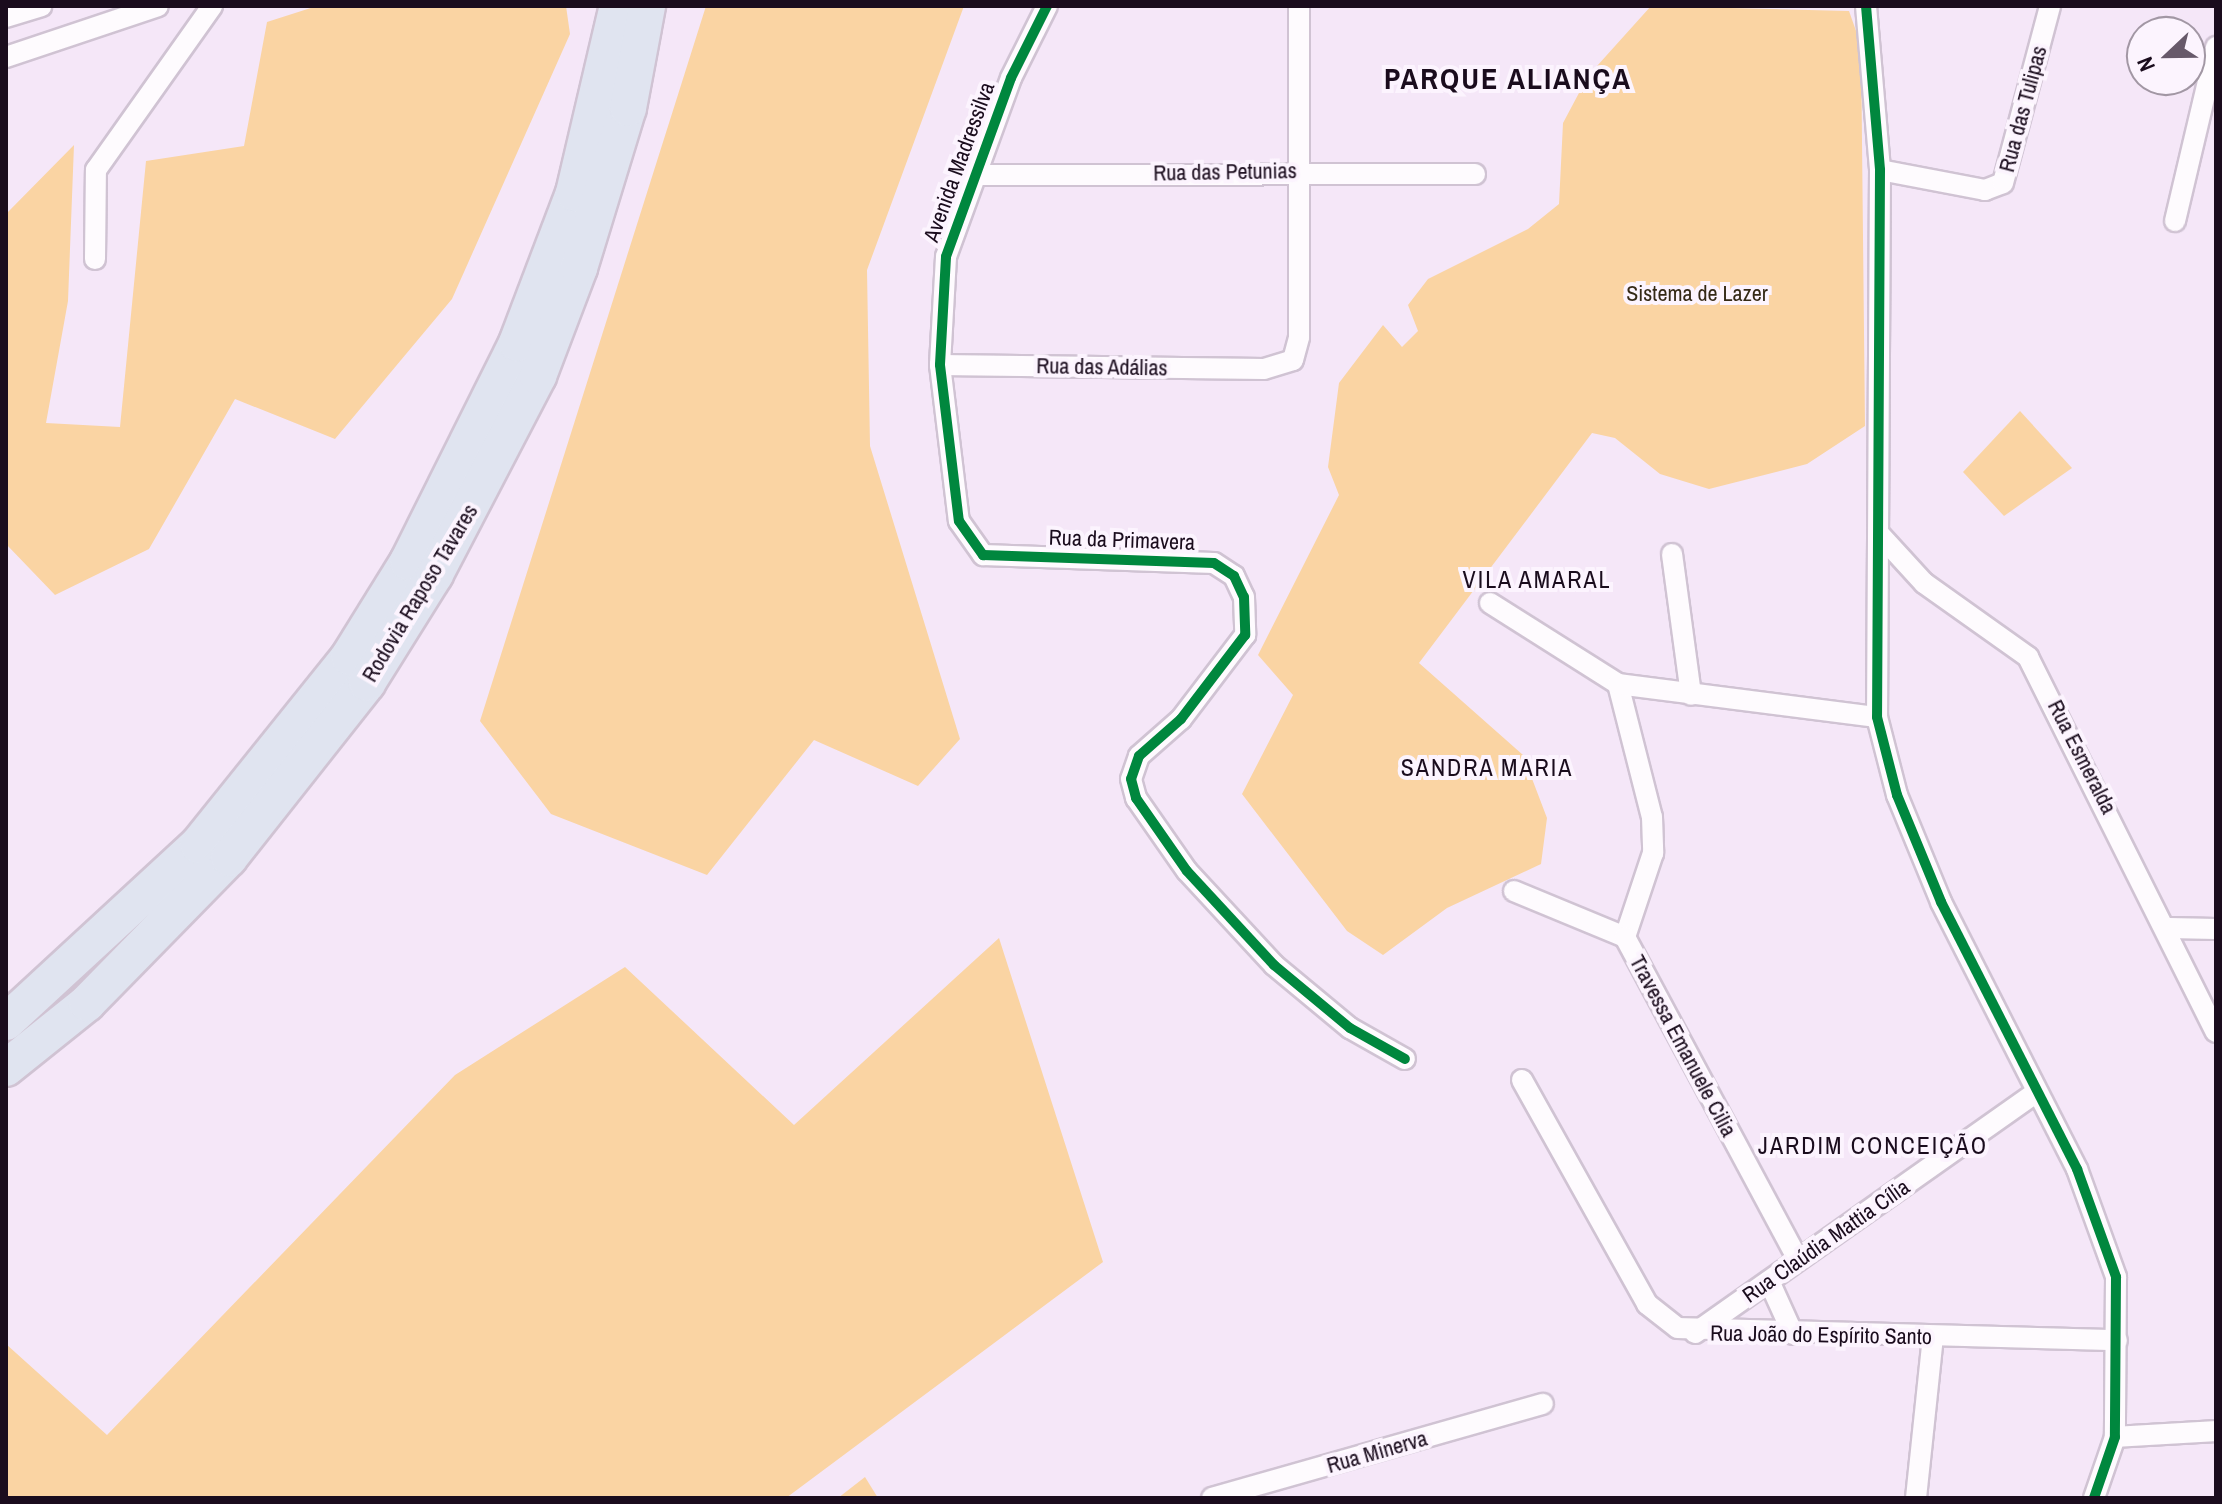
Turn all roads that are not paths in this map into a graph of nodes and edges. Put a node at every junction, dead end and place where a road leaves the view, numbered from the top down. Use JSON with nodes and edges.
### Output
{"nodes":[{"id":1,"x":41,"y":6,"type":"edge"},
{"id":2,"x":158,"y":6,"type":"edge"},
{"id":3,"x":212,"y":6,"type":"edge"},
{"id":4,"x":618,"y":6,"type":"edge"},
{"id":5,"x":647,"y":6,"type":"edge"},
{"id":6,"x":1047,"y":6,"type":"edge"},
{"id":7,"x":1299,"y":6,"type":"edge"},
{"id":8,"x":1866,"y":6,"type":"edge"},
{"id":9,"x":2050,"y":6,"type":"edge"},
{"id":10,"x":6,"y":17,"type":"edge"},
{"id":11,"x":2216,"y":47,"type":"edge"},
{"id":12,"x":6,"y":57,"type":"edge"},
{"id":13,"x":1880,"y":170,"type":"junction"},
{"id":14,"x":1299,"y":171,"type":"junction"},
{"id":15,"x":1475,"y":174,"type":"dead end"},
{"id":16,"x":976,"y":175,"type":"junction"},
{"id":17,"x":2175,"y":221,"type":"dead end"},
{"id":18,"x":95,"y":259,"type":"dead end"},
{"id":19,"x":940,"y":365,"type":"junction"},
{"id":20,"x":1881,"y":536,"type":"junction"},
{"id":21,"x":1672,"y":554,"type":"dead end"},
{"id":22,"x":999,"y":557,"type":"joint"},
{"id":23,"x":1490,"y":603,"type":"dead end"},
{"id":24,"x":1618,"y":684,"type":"junction"},
{"id":25,"x":1691,"y":695,"type":"junction"},
{"id":26,"x":1877,"y":717,"type":"junction"},
{"id":27,"x":1514,"y":891,"type":"dead end"},
{"id":28,"x":2169,"y":928,"type":"junction"},
{"id":29,"x":2216,"y":929,"type":"edge"},
{"id":30,"x":1625,"y":937,"type":"junction"},
{"id":31,"x":6,"y":1022,"type":"edge"},
{"id":32,"x":2216,"y":1032,"type":"edge"},
{"id":33,"x":1405,"y":1059,"type":"dead end"},
{"id":34,"x":6,"y":1068,"type":"edge"},
{"id":35,"x":1522,"y":1080,"type":"dead end"},
{"id":36,"x":2035,"y":1093,"type":"junction"},
{"id":37,"x":1798,"y":1260,"type":"junction"},
{"id":38,"x":1769,"y":1281,"type":"junction"},
{"id":39,"x":1695,"y":1333,"type":"junction"},
{"id":40,"x":1793,"y":1334,"type":"junction"},
{"id":41,"x":1933,"y":1337,"type":"junction"},
{"id":42,"x":2117,"y":1340,"type":"junction"},
{"id":43,"x":1543,"y":1404,"type":"dead end"},
{"id":44,"x":2216,"y":1431,"type":"edge"},
{"id":45,"x":2115,"y":1437,"type":"junction"},
{"id":46,"x":1212,"y":1498,"type":"edge"},
{"id":47,"x":1916,"y":1498,"type":"edge"},
{"id":48,"x":2094,"y":1498,"type":"edge"}],
"edges":[{"from":1,"to":10,"type":"street"},
{"from":2,"to":12,"type":"street"},
{"from":3,"to":18,"type":"street"},
{"from":4,"to":31,"type":"highway","name":"Rodovia Raposo Tavares"},
{"from":5,"to":34,"type":"highway","name":"Rodovia Raposo Tavares"},
{"from":6,"to":16,"type":"street","name":"Avenida Madressilva"},
{"from":7,"to":14,"type":"street"},
{"from":8,"to":13,"type":"street"},
{"from":9,"to":13,"type":"street","name":"Rua das Tulipas"},
{"from":11,"to":17,"type":"street"},
{"from":13,"to":20,"type":"street"},
{"from":14,"to":15,"type":"street","name":"Rua das Petunias"},
{"from":14,"to":16,"type":"street","name":"Rua das Petunias"},
{"from":14,"to":19,"type":"street","name":"Rua das Adálias"},
{"from":16,"to":19,"type":"street","name":"Avenida Madressilva"},
{"from":19,"to":22,"type":"street","name":"Avenida Madressilva"},
{"from":20,"to":26,"type":"street"},
{"from":20,"to":28,"type":"street","name":"Rua Esmeralda"},
{"from":21,"to":25,"type":"street"},
{"from":22,"to":33,"type":"street","name":"Rua da Primavera"},
{"from":23,"to":24,"type":"street"},
{"from":24,"to":25,"type":"street"},
{"from":24,"to":30,"type":"street"},
{"from":25,"to":26,"type":"street"},
{"from":26,"to":36,"type":"street"},
{"from":27,"to":30,"type":"street","name":"Travessa Emanuele Cilia"},
{"from":28,"to":29,"type":"street"},
{"from":28,"to":32,"type":"street","name":"Rua Esmeralda"},
{"from":30,"to":37,"type":"street","name":"Travessa Emanuele Cilia"},
{"from":35,"to":39,"type":"street","name":"Rua João do Espírito Santo"},
{"from":36,"to":37,"type":"street","name":"Rua Claúdia Mattia Cília"},
{"from":36,"to":42,"type":"street"},
{"from":37,"to":38,"type":"street","name":"Rua Claúdia Mattia Cília"},
{"from":38,"to":39,"type":"street","name":"Rua Claúdia Mattia Cília"},
{"from":38,"to":40,"type":"street"},
{"from":39,"to":40,"type":"street","name":"Rua João do Espírito Santo"},
{"from":40,"to":41,"type":"street","name":"Rua João do Espírito Santo"},
{"from":41,"to":42,"type":"street","name":"Rua João do Espírito Santo"},
{"from":41,"to":47,"type":"street"},
{"from":42,"to":45,"type":"street"},
{"from":43,"to":46,"type":"street","name":"Rua Minerva"},
{"from":44,"to":45,"type":"street"},
{"from":45,"to":48,"type":"street"}]}
